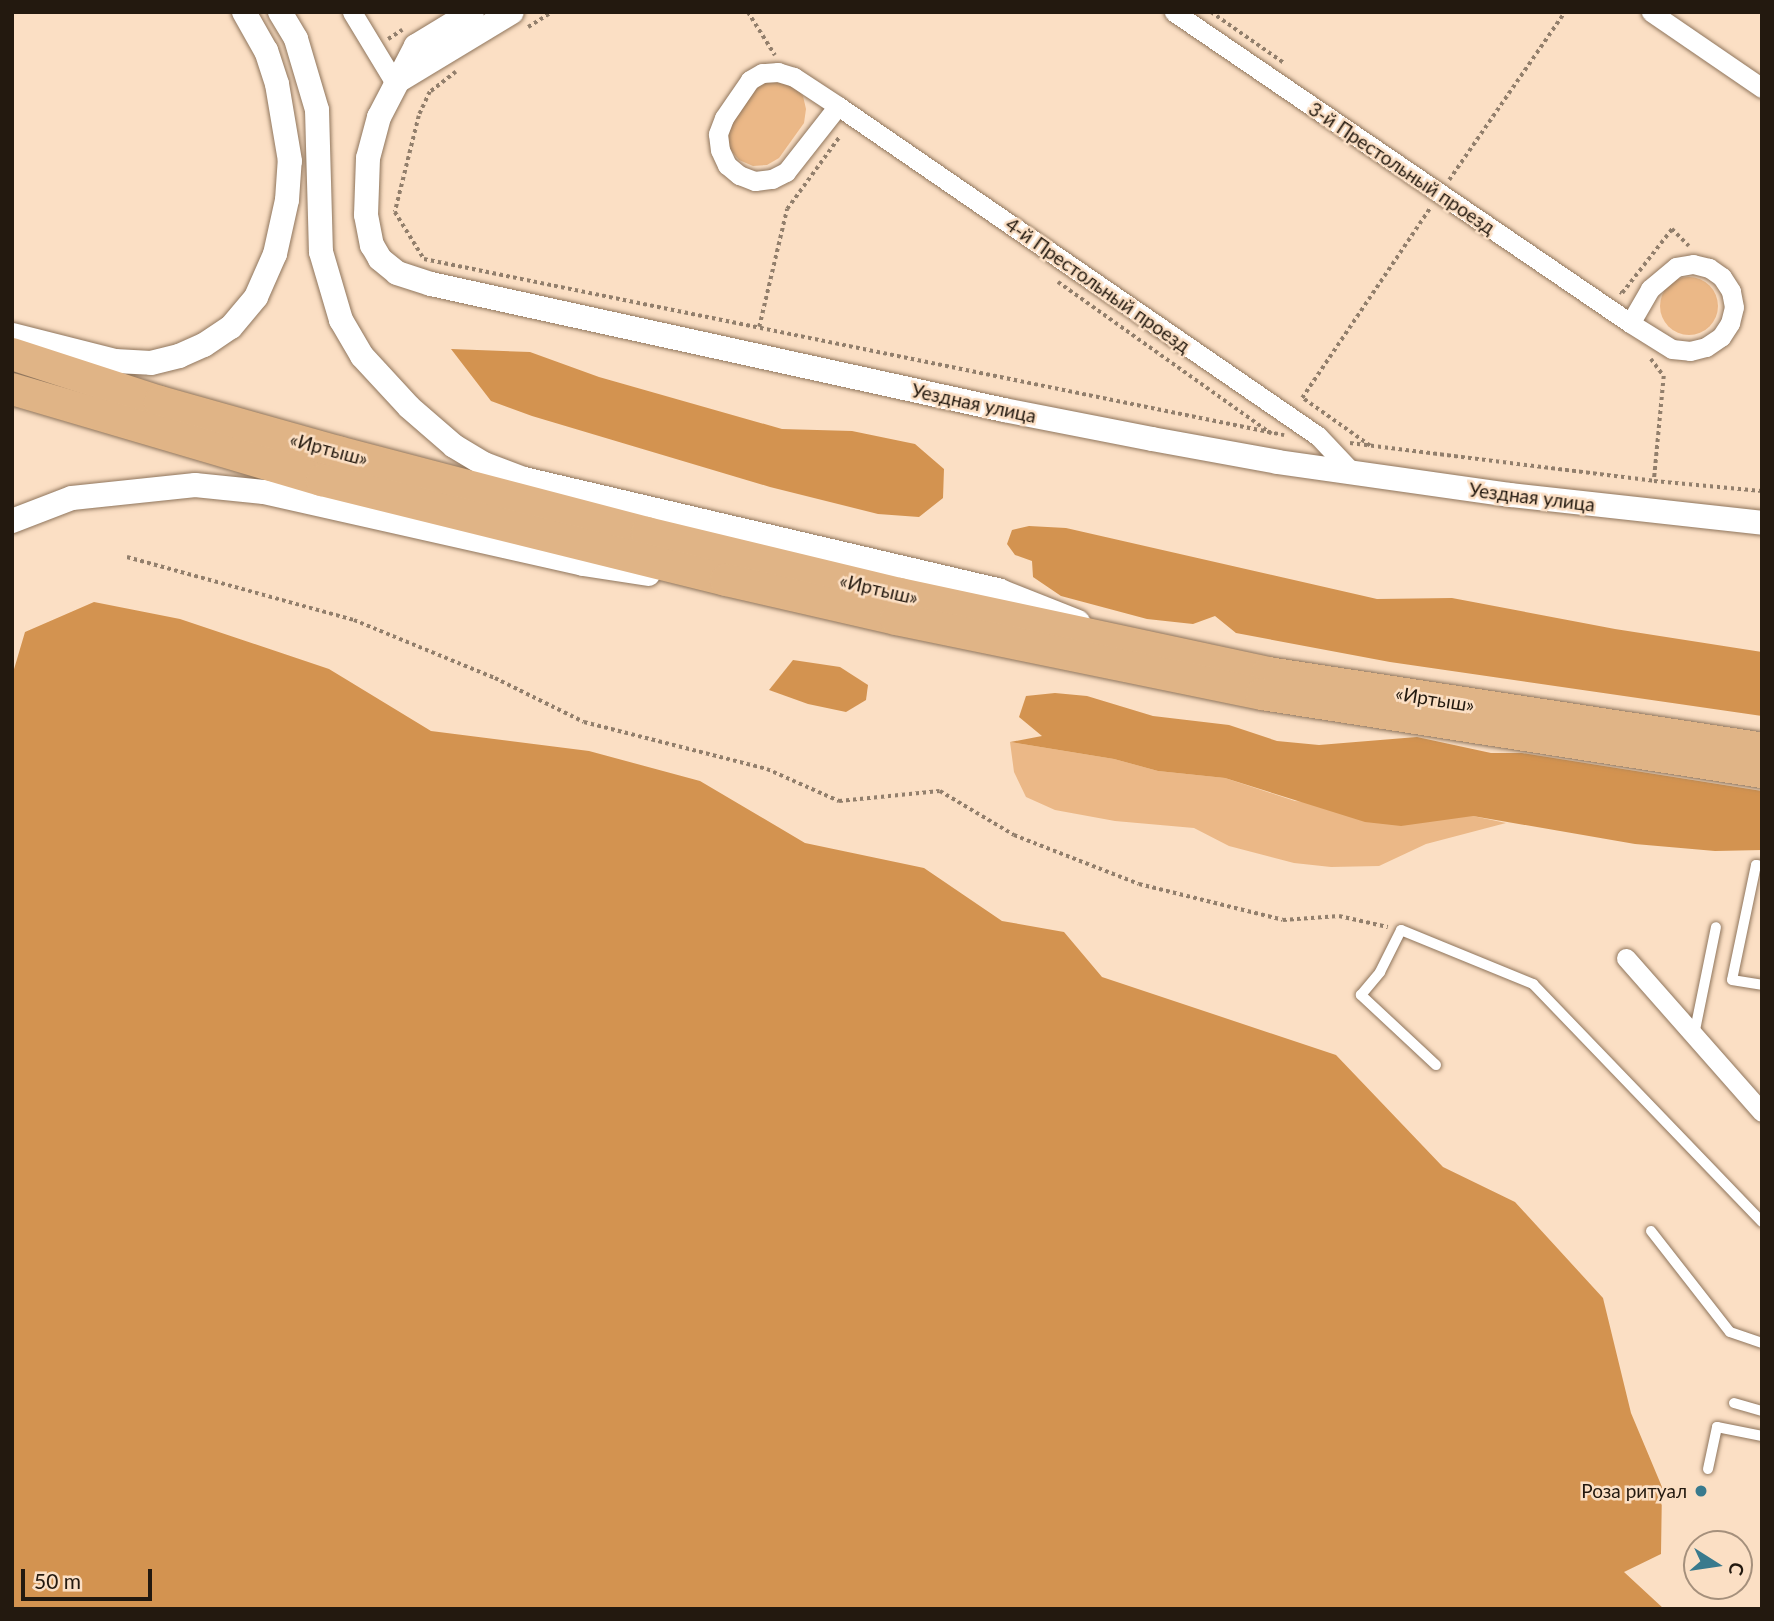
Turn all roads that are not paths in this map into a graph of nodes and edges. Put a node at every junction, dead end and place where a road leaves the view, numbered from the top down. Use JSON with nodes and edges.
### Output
{"nodes":[{"id":1,"x":244,"y":12,"type":"edge"},
{"id":2,"x":280,"y":12,"type":"edge"},
{"id":3,"x":352,"y":12,"type":"edge"},
{"id":4,"x":472,"y":12,"type":"edge"},
{"id":5,"x":1174,"y":12,"type":"edge"},
{"id":6,"x":1651,"y":12,"type":"edge"},
{"id":7,"x":514,"y":23,"type":"edge"},
{"id":8,"x":395,"y":83,"type":"junction"},
{"id":9,"x":1762,"y":88,"type":"edge"},
{"id":10,"x":838,"y":106,"type":"junction"},
{"id":11,"x":1630,"y":323,"type":"junction"},
{"id":12,"x":12,"y":335,"type":"edge"},
{"id":13,"x":12,"y":354,"type":"edge"},
{"id":14,"x":12,"y":389,"type":"edge"},
{"id":15,"x":1351,"y":471,"type":"junction"},
{"id":16,"x":12,"y":522,"type":"edge"},
{"id":17,"x":1762,"y":523,"type":"edge"},
{"id":18,"x":726,"y":580,"type":"junction"},
{"id":19,"x":1130,"y":644,"type":"junction"},
{"id":20,"x":1762,"y":749,"type":"edge"},
{"id":21,"x":1762,"y":772,"type":"edge"},
{"id":22,"x":1762,"y":866,"type":"edge"},
{"id":23,"x":1716,"y":927,"type":"dead end"},
{"id":24,"x":1626,"y":958,"type":"dead end"},
{"id":25,"x":1762,"y":985,"type":"edge"},
{"id":26,"x":1694,"y":1035,"type":"junction"},
{"id":27,"x":1436,"y":1065,"type":"dead end"},
{"id":28,"x":1762,"y":1112,"type":"edge"},
{"id":29,"x":1762,"y":1222,"type":"edge"},
{"id":30,"x":1651,"y":1231,"type":"dead end"},
{"id":31,"x":1762,"y":1343,"type":"edge"},
{"id":32,"x":1734,"y":1404,"type":"dead end"},
{"id":33,"x":1762,"y":1411,"type":"edge"},
{"id":34,"x":1762,"y":1436,"type":"edge"},
{"id":35,"x":1708,"y":1469,"type":"dead end"}],
"edges":[{"from":1,"to":12,"type":"street"},
{"from":2,"to":19,"type":"street"},
{"from":3,"to":8,"type":"street"},
{"from":4,"to":8,"type":"street","name":"Уездная улица"},
{"from":5,"to":11,"type":"street","name":"3-й Престольный проезд"},
{"from":6,"to":9,"type":"street"},
{"from":7,"to":8,"type":"street"},
{"from":8,"to":15,"type":"street","name":"Уездная улица"},
{"from":10,"to":10,"type":"street","name":"4-й Престольный проезд"},
{"from":10,"to":15,"type":"street","name":"4-й Престольный проезд"},
{"from":11,"to":11,"type":"street","name":"3-й Престольный проезд"},
{"from":13,"to":19,"type":"highway","name":"«Иртыш»"},
{"from":14,"to":18,"type":"highway","name":"«Иртыш»"},
{"from":15,"to":17,"type":"street","name":"Уездная улица"},
{"from":16,"to":18,"type":"street"},
{"from":18,"to":21,"type":"highway","name":"«Иртыш»"},
{"from":19,"to":20,"type":"highway","name":"«Иртыш»"},
{"from":22,"to":25,"type":"lane"},
{"from":23,"to":26,"type":"lane"},
{"from":24,"to":26,"type":"street"},
{"from":26,"to":28,"type":"street"},
{"from":27,"to":29,"type":"lane"},
{"from":30,"to":31,"type":"lane"},
{"from":32,"to":33,"type":"lane"},
{"from":34,"to":35,"type":"lane"}]}
